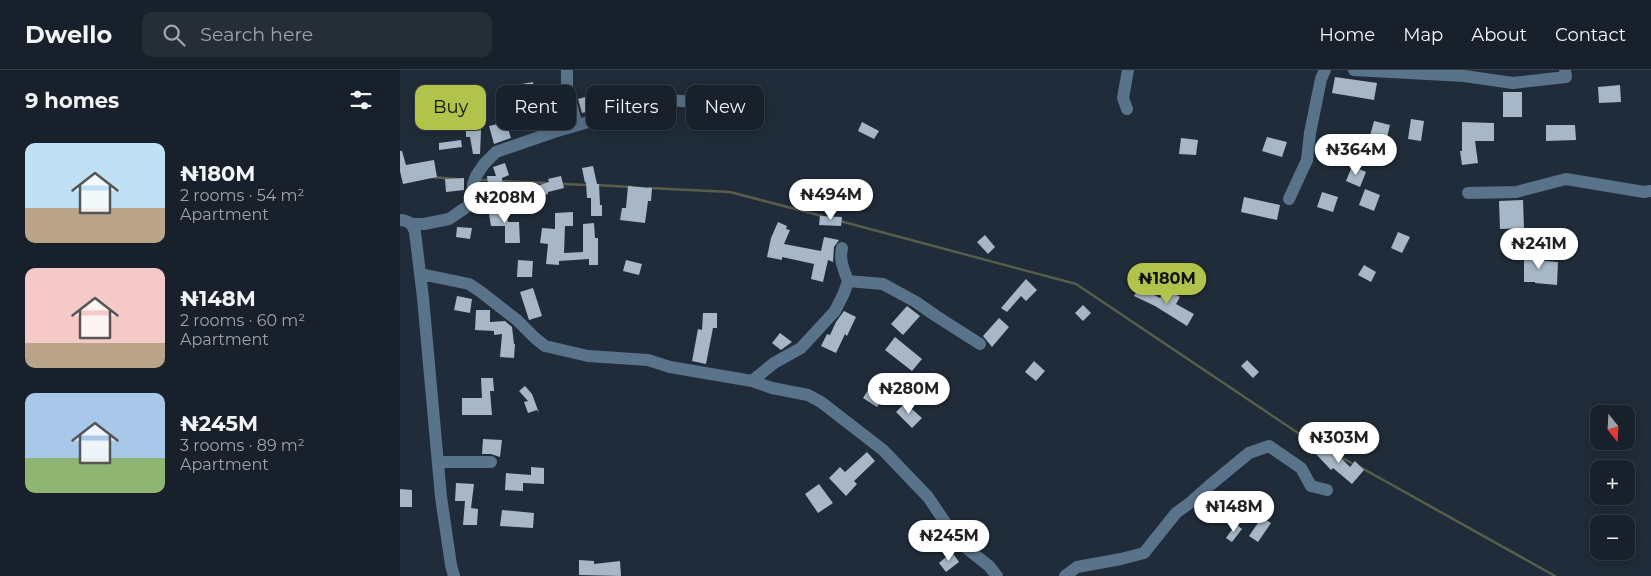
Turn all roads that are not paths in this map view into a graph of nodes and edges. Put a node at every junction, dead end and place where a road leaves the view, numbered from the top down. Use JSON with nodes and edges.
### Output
{"nodes":[{"id":1,"x":567,"y":70,"type":"edge"},
{"id":2,"x":1128,"y":70,"type":"edge"},
{"id":3,"x":1325,"y":70,"type":"edge"},
{"id":4,"x":1354,"y":70,"type":"edge"},
{"id":5,"x":1565,"y":70,"type":"edge"},
{"id":6,"x":686,"y":101,"type":"edge"},
{"id":7,"x":1127,"y":109,"type":"dead end"},
{"id":8,"x":577,"y":125,"type":"junction"},
{"id":9,"x":1651,"y":191,"type":"edge"},
{"id":10,"x":1468,"y":193,"type":"dead end"},
{"id":11,"x":1289,"y":199,"type":"dead end"},
{"id":12,"x":406,"y":222,"type":"edge"},
{"id":13,"x":842,"y":248,"type":"dead end"},
{"id":14,"x":421,"y":274,"type":"junction"},
{"id":15,"x":848,"y":281,"type":"junction"},
{"id":16,"x":980,"y":344,"type":"dead end"},
{"id":17,"x":752,"y":381,"type":"junction"},
{"id":18,"x":438,"y":462,"type":"junction"},
{"id":19,"x":491,"y":462,"type":"dead end"},
{"id":20,"x":1327,"y":490,"type":"dead end"},
{"id":21,"x":454,"y":576,"type":"edge"},
{"id":22,"x":997,"y":576,"type":"edge"},
{"id":23,"x":1065,"y":576,"type":"edge"}],
"edges":[{"from":1,"to":8,"type":"street"},
{"from":2,"to":7,"type":"street"},
{"from":3,"to":11,"type":"street"},
{"from":4,"to":5,"type":"street"},
{"from":6,"to":8,"type":"street"},
{"from":8,"to":12,"type":"street"},
{"from":9,"to":10,"type":"street"},
{"from":12,"to":14,"type":"street"},
{"from":13,"to":15,"type":"street"},
{"from":14,"to":17,"type":"street"},
{"from":14,"to":18,"type":"street"},
{"from":15,"to":16,"type":"street"},
{"from":15,"to":17,"type":"street"},
{"from":17,"to":22,"type":"street"},
{"from":18,"to":19,"type":"street"},
{"from":18,"to":21,"type":"street"},
{"from":20,"to":23,"type":"street"}]}
